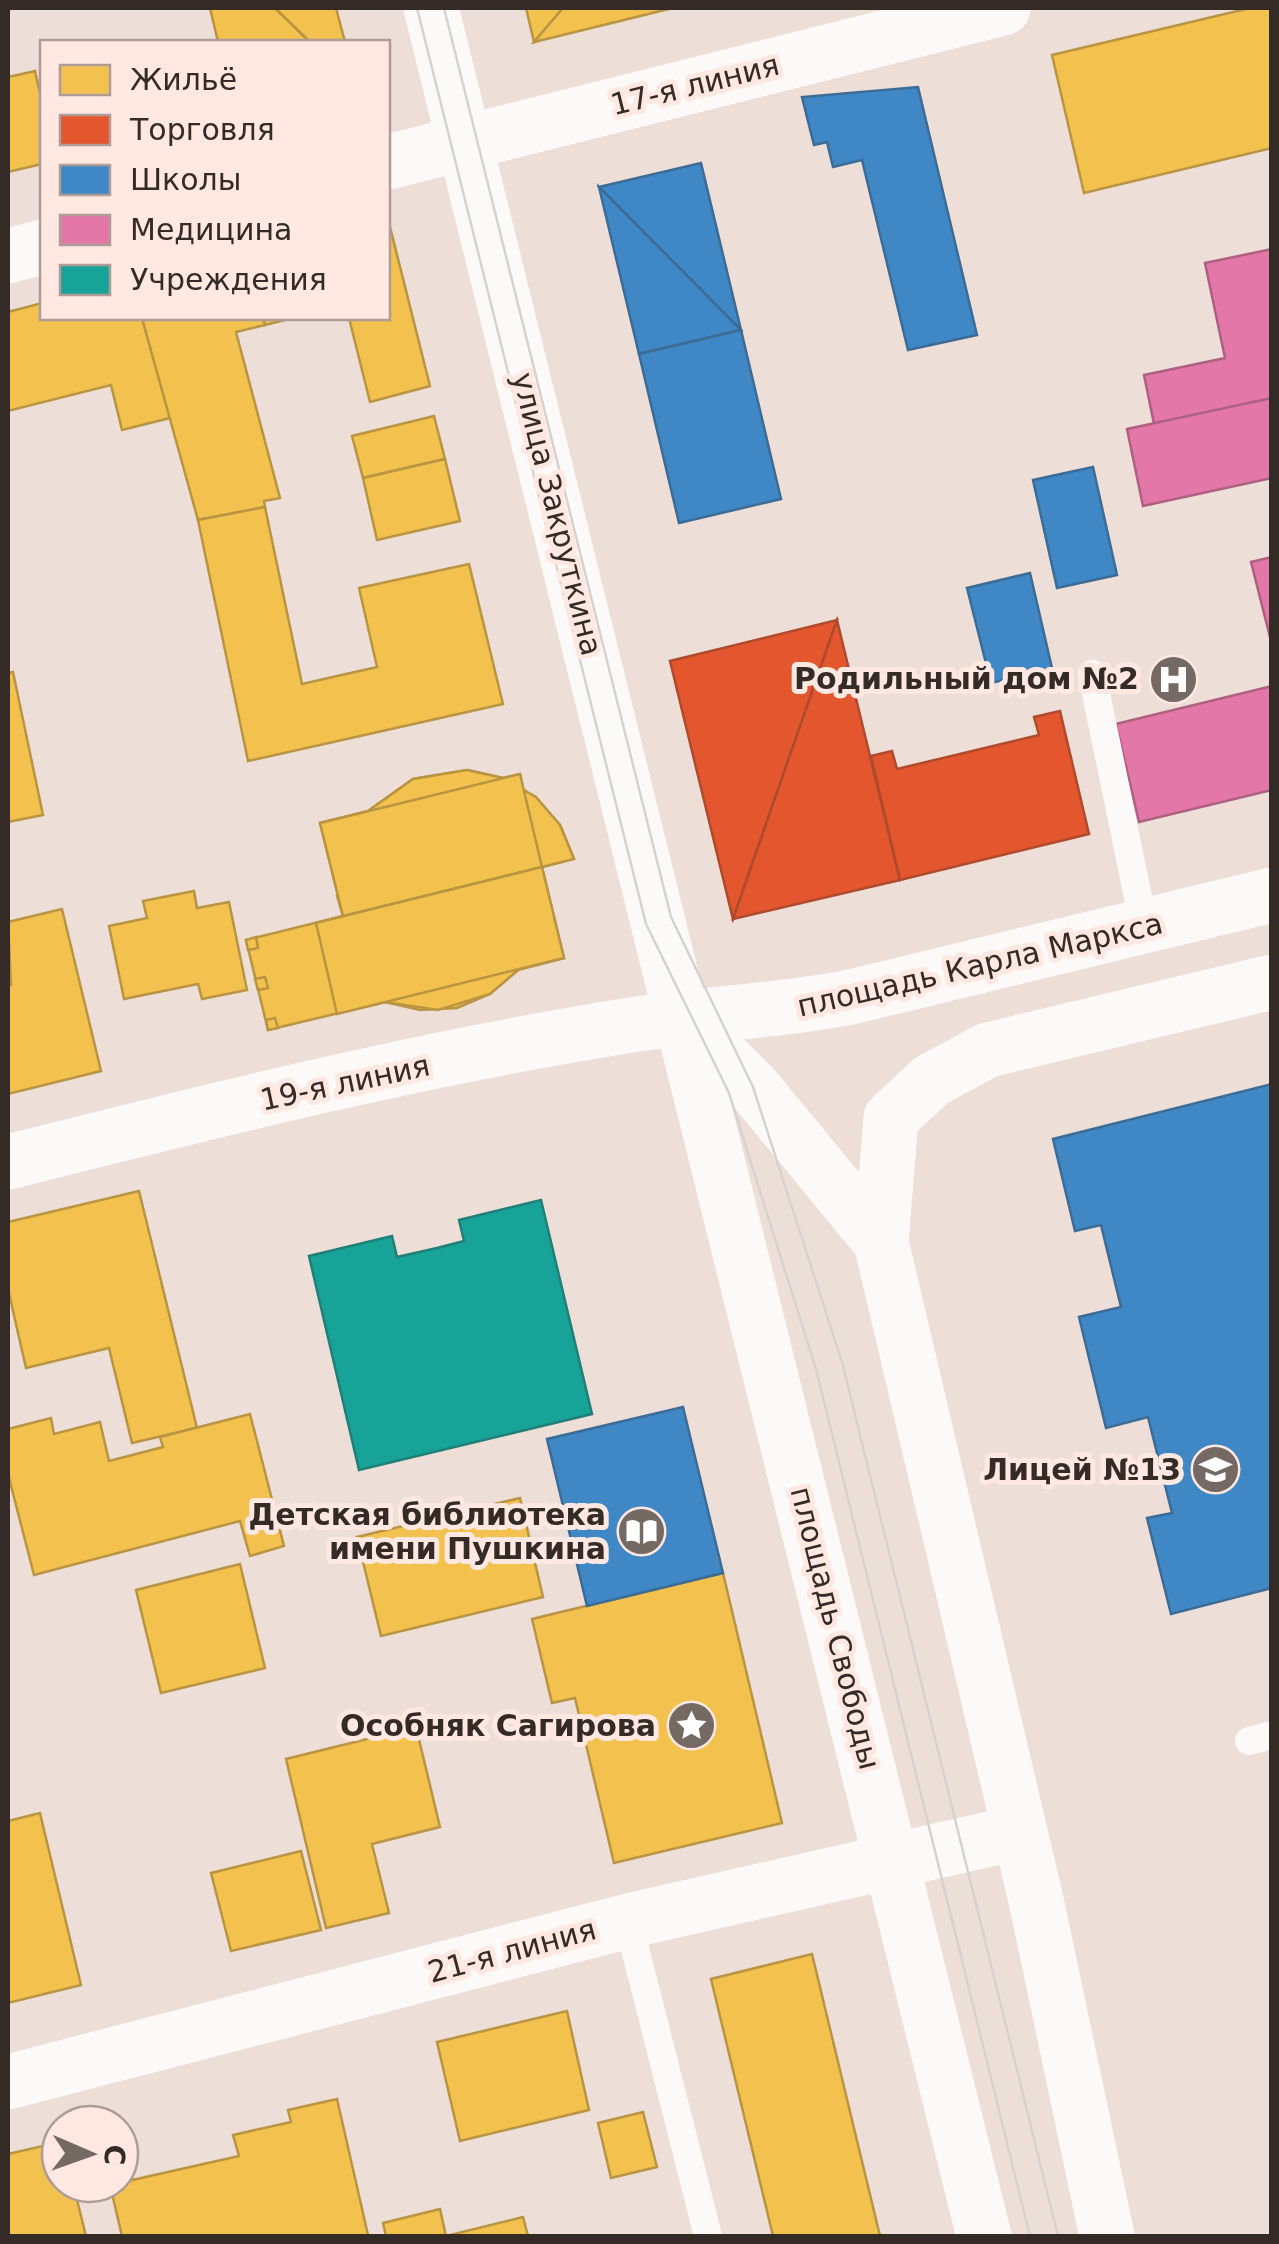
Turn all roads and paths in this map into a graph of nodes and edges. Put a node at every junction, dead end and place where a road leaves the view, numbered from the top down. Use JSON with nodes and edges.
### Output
{"nodes":[{"id":1,"x":431,"y":8,"type":"edge"},
{"id":2,"x":1003,"y":8,"type":"edge"},
{"id":3,"x":464,"y":144,"type":"junction"},
{"id":4,"x":390,"y":162,"type":"edge"},
{"id":5,"x":40,"y":248,"type":"edge"},
{"id":6,"x":8,"y":256,"type":"edge"},
{"id":7,"x":1092,"y":674,"type":"dead end"},
{"id":8,"x":1272,"y":895,"type":"edge"},
{"id":9,"x":1144,"y":926,"type":"junction"},
{"id":10,"x":1272,"y":982,"type":"edge"},
{"id":11,"x":685,"y":1020,"type":"junction"},
{"id":12,"x":8,"y":1162,"type":"edge"},
{"id":13,"x":881,"y":1242,"type":"junction"},
{"id":14,"x":1020,"y":1832,"type":"junction"},
{"id":15,"x":893,"y":1859,"type":"junction"},
{"id":16,"x":628,"y":1921,"type":"junction"},
{"id":17,"x":8,"y":2082,"type":"edge"},
{"id":18,"x":708,"y":2236,"type":"edge"},
{"id":19,"x":984,"y":2236,"type":"edge"},
{"id":20,"x":1107,"y":2236,"type":"edge"}],
"edges":[{"from":1,"to":3,"type":"street","name":"улица Закруткина"},
{"from":2,"to":3,"type":"street","name":"17-я линия"},
{"from":3,"to":4,"type":"street","name":"17-я линия"},
{"from":3,"to":11,"type":"street","name":"улица Закруткина"},
{"from":5,"to":6,"type":"street"},
{"from":7,"to":9,"type":"lane"},
{"from":8,"to":9,"type":"street","name":"площадь Карла Маркса"},
{"from":9,"to":11,"type":"street","name":"площадь Карла Маркса"},
{"from":10,"to":13,"type":"street"},
{"from":11,"to":12,"type":"street","name":"19-я линия"},
{"from":11,"to":13,"type":"street"},
{"from":11,"to":15,"type":"street","name":"площадь Свободы"},
{"from":13,"to":14,"type":"street"},
{"from":14,"to":15,"type":"street","name":"21-я линия"},
{"from":14,"to":20,"type":"street"},
{"from":15,"to":16,"type":"street","name":"21-я линия"},
{"from":15,"to":19,"type":"street","name":"площадь Свободы"},
{"from":16,"to":17,"type":"street","name":"21-я линия"},
{"from":16,"to":18,"type":"lane"}]}
